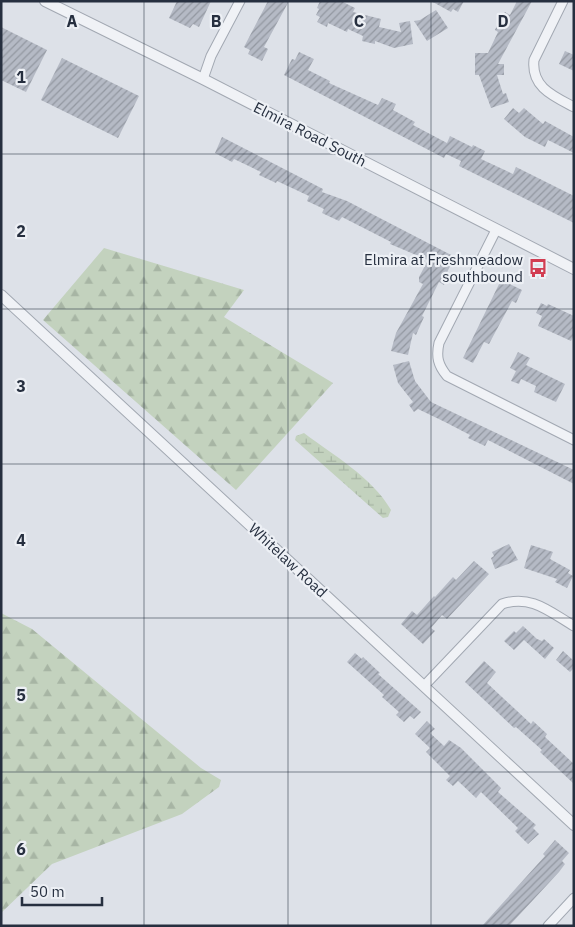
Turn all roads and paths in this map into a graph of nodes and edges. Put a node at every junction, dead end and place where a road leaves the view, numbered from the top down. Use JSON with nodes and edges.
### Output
{"nodes":[{"id":1,"x":45,"y":1,"type":"edge"},
{"id":2,"x":240,"y":1,"type":"edge"},
{"id":3,"x":563,"y":1,"type":"edge"},
{"id":4,"x":203,"y":79,"type":"junction"},
{"id":5,"x":574,"y":107,"type":"edge"},
{"id":6,"x":496,"y":230,"type":"junction"},
{"id":7,"x":574,"y":270,"type":"edge"},
{"id":8,"x":1,"y":295,"type":"edge"},
{"id":9,"x":574,"y":440,"type":"edge"},
{"id":10,"x":574,"y":626,"type":"edge"},
{"id":11,"x":424,"y":686,"type":"junction"},
{"id":12,"x":574,"y":825,"type":"edge"},
{"id":13,"x":574,"y":898,"type":"edge"},
{"id":14,"x":548,"y":926,"type":"edge"}],
"edges":[{"from":1,"to":4,"type":"street","name":"Elmira Road South"},
{"from":2,"to":4,"type":"street"},
{"from":3,"to":5,"type":"street"},
{"from":4,"to":6,"type":"street","name":"Elmira Road South"},
{"from":6,"to":7,"type":"street","name":"Elmira Road South"},
{"from":6,"to":9,"type":"street"},
{"from":8,"to":11,"type":"street","name":"Whitelaw Road"},
{"from":10,"to":11,"type":"street"},
{"from":11,"to":12,"type":"street","name":"Whitelaw Road"},
{"from":13,"to":14,"type":"street"}]}
